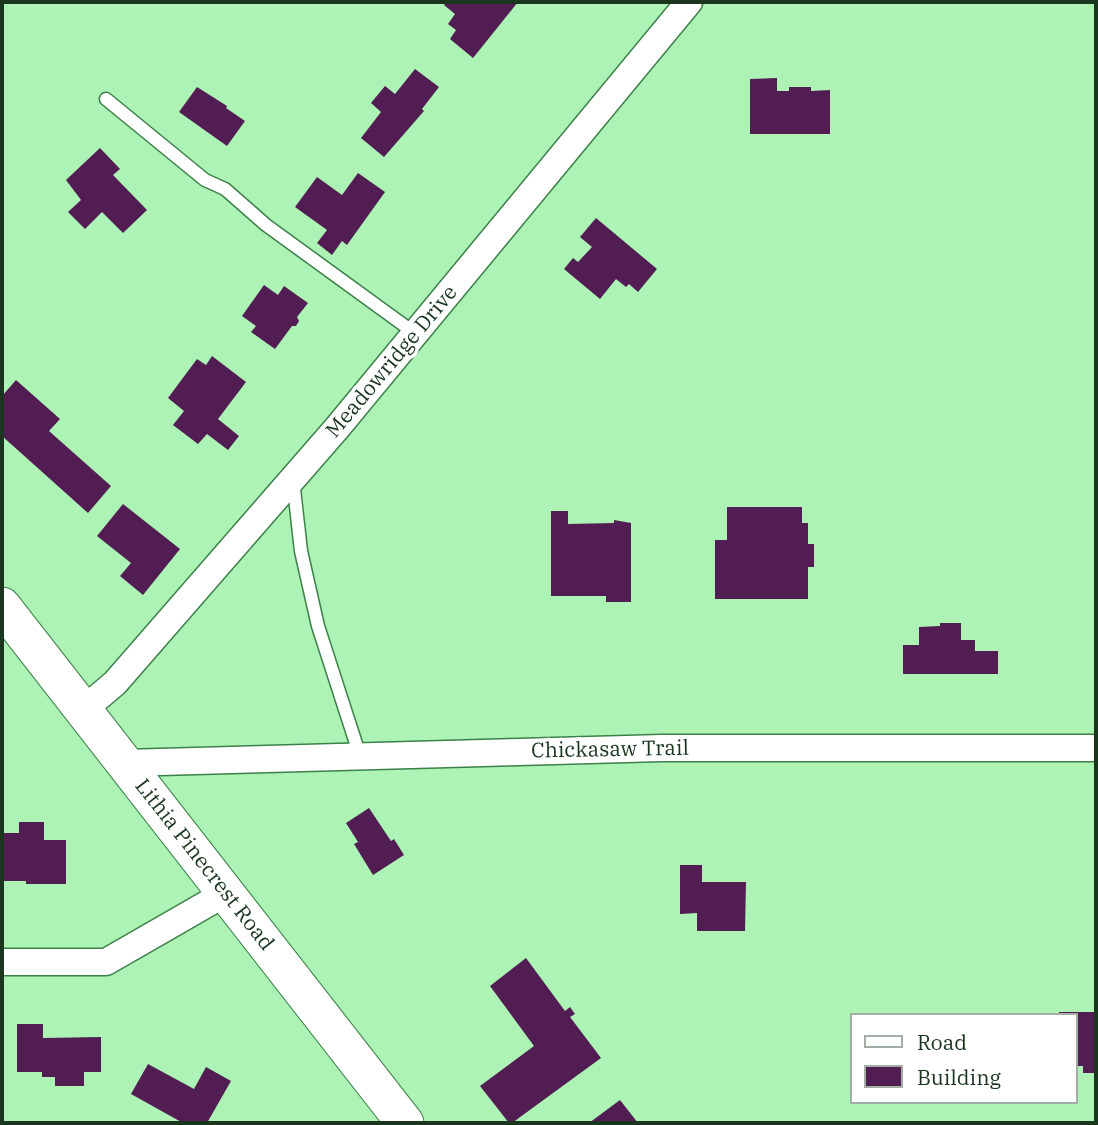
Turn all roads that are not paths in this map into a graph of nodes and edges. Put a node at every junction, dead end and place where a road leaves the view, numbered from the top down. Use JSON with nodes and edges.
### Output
{"nodes":[{"id":1,"x":689,"y":2,"type":"edge"},
{"id":2,"x":106,"y":99,"type":"dead end"},
{"id":3,"x":416,"y":334,"type":"junction"},
{"id":4,"x":293,"y":480,"type":"junction"},
{"id":5,"x":2,"y":606,"type":"edge"},
{"id":6,"x":83,"y":710,"type":"junction"},
{"id":7,"x":1096,"y":748,"type":"edge"},
{"id":8,"x":360,"y":756,"type":"junction"},
{"id":9,"x":124,"y":763,"type":"junction"},
{"id":10,"x":226,"y":893,"type":"junction"},
{"id":11,"x":2,"y":962,"type":"edge"},
{"id":12,"x":405,"y":1123,"type":"edge"}],
"edges":[{"from":1,"to":3,"type":"street","name":"Meadowridge Drive"},
{"from":2,"to":3,"type":"lane"},
{"from":3,"to":4,"type":"street","name":"Meadowridge Drive"},
{"from":4,"to":6,"type":"street","name":"Meadowridge Drive"},
{"from":4,"to":8,"type":"lane"},
{"from":5,"to":6,"type":"main road","name":"Lithia Pinecrest Road"},
{"from":6,"to":9,"type":"main road","name":"Lithia Pinecrest Road"},
{"from":7,"to":8,"type":"street","name":"Chickasaw Trail"},
{"from":8,"to":9,"type":"street","name":"Chickasaw Trail"},
{"from":9,"to":10,"type":"main road","name":"Lithia Pinecrest Road"},
{"from":10,"to":11,"type":"street"},
{"from":10,"to":12,"type":"main road","name":"Lithia Pinecrest Road"}]}
